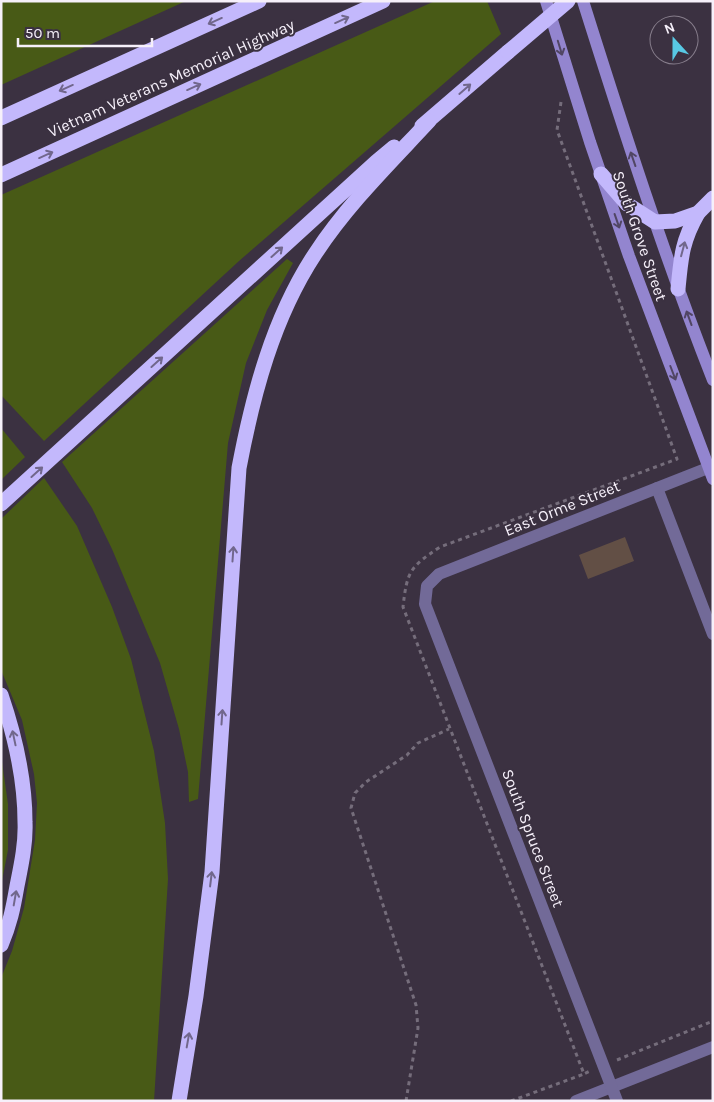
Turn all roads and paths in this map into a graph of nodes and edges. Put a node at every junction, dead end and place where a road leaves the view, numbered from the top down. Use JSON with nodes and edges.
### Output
{"nodes":[{"id":1,"x":259,"y":1,"type":"edge"},
{"id":2,"x":383,"y":1,"type":"edge"},
{"id":3,"x":546,"y":1,"type":"edge"},
{"id":4,"x":568,"y":1,"type":"edge"},
{"id":5,"x":583,"y":1,"type":"edge"},
{"id":6,"x":561,"y":100,"type":"dead end"},
{"id":7,"x":1,"y":118,"type":"edge"},
{"id":8,"x":428,"y":121,"type":"junction"},
{"id":9,"x":601,"y":174,"type":"junction"},
{"id":10,"x":1,"y":175,"type":"edge"},
{"id":11,"x":713,"y":198,"type":"edge"},
{"id":12,"x":698,"y":212,"type":"junction"},
{"id":13,"x":655,"y":222,"type":"junction"},
{"id":14,"x":678,"y":289,"type":"junction"},
{"id":15,"x":713,"y":380,"type":"edge"},
{"id":16,"x":711,"y":471,"type":"edge"},
{"id":17,"x":657,"y":488,"type":"junction"},
{"id":18,"x":1,"y":504,"type":"edge"},
{"id":19,"x":427,"y":586,"type":"joint"},
{"id":20,"x":713,"y":634,"type":"edge"},
{"id":21,"x":1,"y":695,"type":"edge"},
{"id":22,"x":449,"y":729,"type":"junction"},
{"id":23,"x":1,"y":945,"type":"edge"},
{"id":24,"x":713,"y":1021,"type":"edge"},
{"id":25,"x":713,"y":1047,"type":"edge"},
{"id":26,"x":604,"y":1065,"type":"junction"},
{"id":27,"x":584,"y":1074,"type":"junction"},
{"id":28,"x":612,"y":1087,"type":"junction"},
{"id":29,"x":179,"y":1101,"type":"edge"},
{"id":30,"x":406,"y":1101,"type":"edge"},
{"id":31,"x":511,"y":1101,"type":"edge"},
{"id":32,"x":576,"y":1101,"type":"edge"},
{"id":33,"x":617,"y":1101,"type":"edge"}],
"edges":[{"from":1,"to":7,"type":"highway","name":"Vietnam Veterans Memorial Highway","one_way":true},
{"from":10,"to":2,"type":"highway","name":"Vietnam Veterans Memorial Highway","one_way":true},
{"from":3,"to":9,"type":"street","name":"South Grove Street","one_way":true},
{"from":8,"to":4,"type":"highway","one_way":true,"bridge":true},
{"from":13,"to":5,"type":"street","name":"South Grove Street","one_way":true},
{"from":6,"to":22,"type":"path"},
{"from":18,"to":8,"type":"highway","one_way":true},
{"from":29,"to":8,"type":"highway","one_way":true},
{"from":9,"to":13,"type":"highway"},
{"from":9,"to":16,"type":"street","name":"South Grove Street","one_way":true},
{"from":11,"to":12,"type":"highway"},
{"from":12,"to":13,"type":"highway"},
{"from":14,"to":12,"type":"highway","one_way":true},
{"from":13,"to":14,"type":"street","name":"South Grove Street"},
{"from":15,"to":14,"type":"street","name":"South Grove Street","one_way":true},
{"from":16,"to":17,"type":"street","name":"East Orme Street"},
{"from":17,"to":19,"type":"street","name":"East Orme Street"},
{"from":17,"to":20,"type":"street"},
{"from":19,"to":26,"type":"street","name":"South Spruce Street"},
{"from":23,"to":21,"type":"highway","one_way":true},
{"from":22,"to":27,"type":"path"},
{"from":22,"to":30,"type":"path"},
{"from":24,"to":26,"type":"path"},
{"from":25,"to":28,"type":"street"},
{"from":26,"to":27,"type":"path"},
{"from":26,"to":28,"type":"street","name":"South Spruce Street"},
{"from":27,"to":31,"type":"path"},
{"from":28,"to":32,"type":"street"},
{"from":28,"to":33,"type":"street","name":"South Spruce Street"}]}
